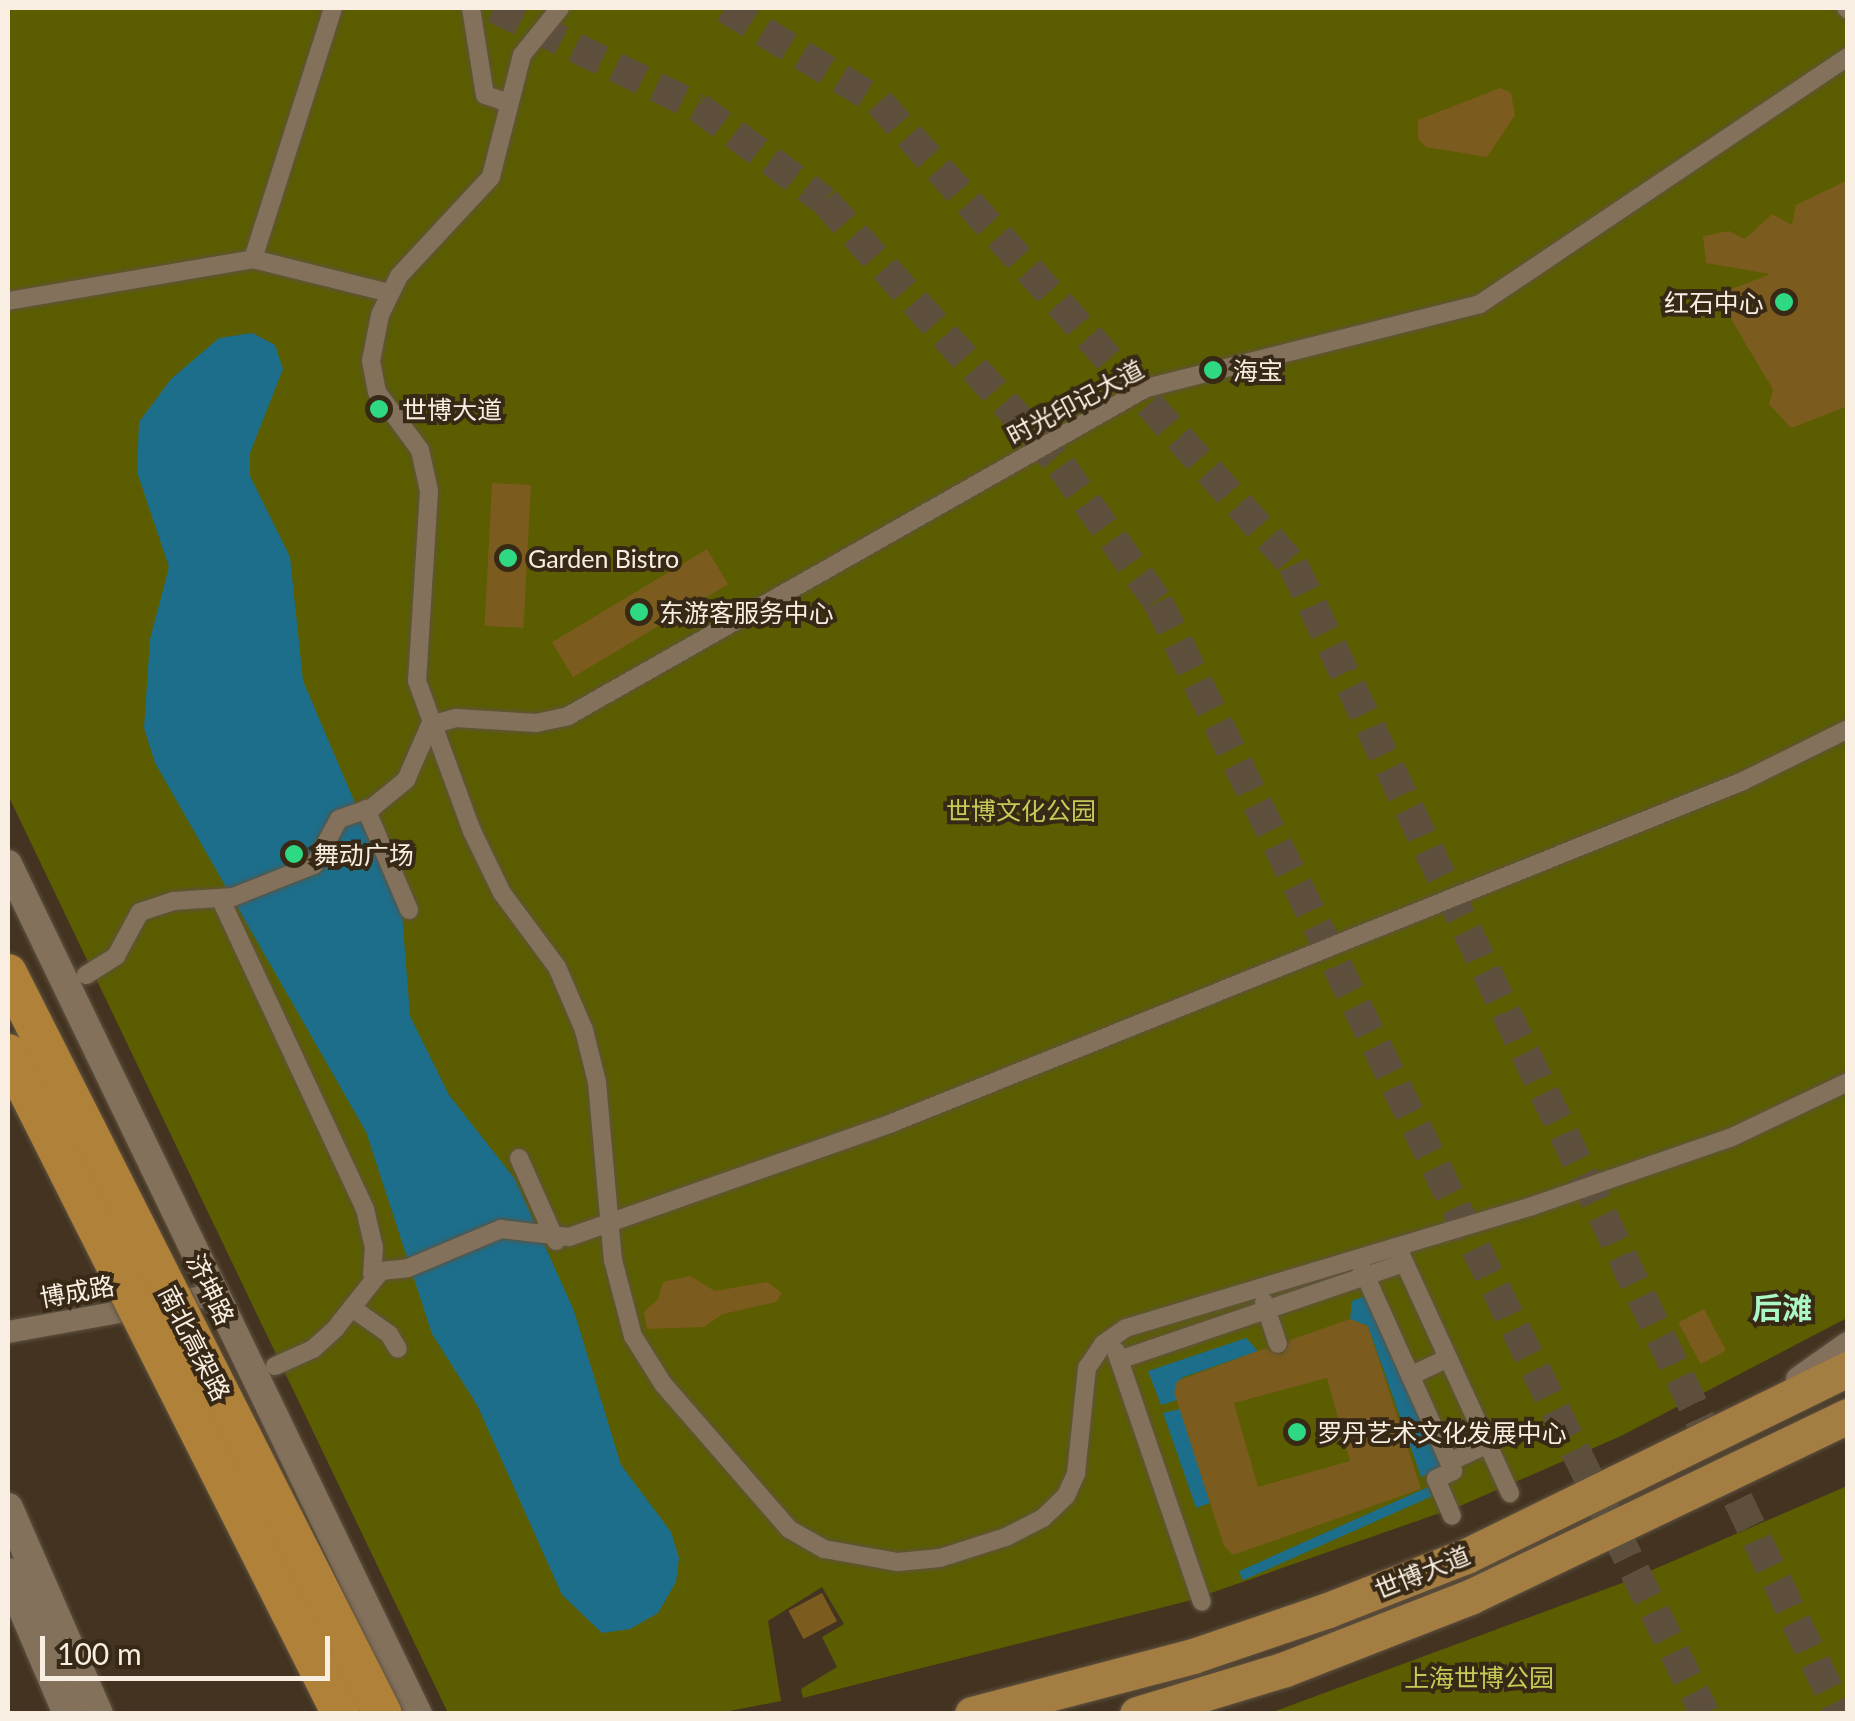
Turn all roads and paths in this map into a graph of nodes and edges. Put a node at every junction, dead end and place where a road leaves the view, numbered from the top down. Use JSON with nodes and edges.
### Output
{"nodes":[{"id":1,"x":333,"y":8,"type":"edge"},
{"id":2,"x":471,"y":8,"type":"edge"},
{"id":3,"x":560,"y":8,"type":"edge"},
{"id":4,"x":1848,"y":57,"type":"edge"},
{"id":5,"x":508,"y":102,"type":"junction"},
{"id":6,"x":253,"y":259,"type":"junction"},
{"id":7,"x":389,"y":293,"type":"junction"},
{"id":8,"x":8,"y":301,"type":"edge"},
{"id":9,"x":430,"y":725,"type":"junction"},
{"id":10,"x":1848,"y":729,"type":"edge"},
{"id":11,"x":366,"y":809,"type":"junction"},
{"id":12,"x":8,"y":864,"type":"edge"},
{"id":13,"x":220,"y":898,"type":"junction"},
{"id":14,"x":409,"y":910,"type":"dead end"},
{"id":15,"x":8,"y":973,"type":"edge"},
{"id":16,"x":86,"y":975,"type":"dead end"},
{"id":17,"x":8,"y":1054,"type":"edge"},
{"id":18,"x":1848,"y":1082,"type":"edge"},
{"id":19,"x":519,"y":1158,"type":"dead end"},
{"id":20,"x":609,"y":1221,"type":"junction"},
{"id":21,"x":556,"y":1241,"type":"junction"},
{"id":22,"x":1400,"y":1254,"type":"junction"},
{"id":23,"x":1358,"y":1257,"type":"junction"},
{"id":24,"x":372,"y":1274,"type":"junction"},
{"id":25,"x":1364,"y":1276,"type":"junction"},
{"id":26,"x":1259,"y":1287,"type":"junction"},
{"id":27,"x":214,"y":1296,"type":"junction"},
{"id":28,"x":352,"y":1308,"type":"junction"},
{"id":29,"x":1266,"y":1310,"type":"junction"},
{"id":30,"x":8,"y":1332,"type":"edge"},
{"id":31,"x":1111,"y":1337,"type":"junction"},
{"id":32,"x":1278,"y":1344,"type":"dead end"},
{"id":33,"x":1848,"y":1346,"type":"edge"},
{"id":34,"x":398,"y":1349,"type":"dead end"},
{"id":35,"x":1448,"y":1358,"type":"junction"},
{"id":36,"x":1119,"y":1360,"type":"junction"},
{"id":37,"x":275,"y":1366,"type":"dead end"},
{"id":38,"x":1848,"y":1370,"type":"edge"},
{"id":39,"x":1410,"y":1376,"type":"junction"},
{"id":40,"x":1754,"y":1412,"type":"junction"},
{"id":41,"x":1848,"y":1416,"type":"edge"},
{"id":42,"x":1848,"y":1430,"type":"edge"},
{"id":43,"x":1488,"y":1444,"type":"junction"},
{"id":44,"x":1779,"y":1454,"type":"junction"},
{"id":45,"x":1449,"y":1462,"type":"junction"},
{"id":46,"x":1510,"y":1492,"type":"dead end"},
{"id":47,"x":8,"y":1508,"type":"edge"},
{"id":48,"x":1452,"y":1516,"type":"dead end"},
{"id":49,"x":8,"y":1573,"type":"edge"},
{"id":50,"x":1202,"y":1602,"type":"dead end"},
{"id":51,"x":68,"y":1714,"type":"edge"},
{"id":52,"x":98,"y":1714,"type":"edge"},
{"id":53,"x":342,"y":1714,"type":"edge"},
{"id":54,"x":383,"y":1714,"type":"edge"},
{"id":55,"x":418,"y":1714,"type":"edge"},
{"id":56,"x":972,"y":1714,"type":"edge"},
{"id":57,"x":1137,"y":1714,"type":"edge"}],
"edges":[{"from":1,"to":6,"type":"street"},
{"from":2,"to":5,"type":"street"},
{"from":3,"to":5,"type":"street"},
{"from":4,"to":9,"type":"street","name":"时光印记大道"},
{"from":5,"to":7,"type":"street"},
{"from":6,"to":7,"type":"street"},
{"from":6,"to":8,"type":"street"},
{"from":7,"to":9,"type":"street"},
{"from":9,"to":11,"type":"street"},
{"from":9,"to":20,"type":"street"},
{"from":10,"to":20,"type":"street"},
{"from":11,"to":13,"type":"street"},
{"from":11,"to":14,"type":"street"},
{"from":12,"to":27,"type":"street","name":"济坤路"},
{"from":13,"to":16,"type":"street"},
{"from":13,"to":24,"type":"street"},
{"from":15,"to":54,"type":"highway","name":"南北高架路","bridge":true},
{"from":17,"to":53,"type":"highway","name":"南北高架路","bridge":true},
{"from":18,"to":22,"type":"street"},
{"from":19,"to":21,"type":"street"},
{"from":20,"to":21,"type":"street"},
{"from":20,"to":31,"type":"street"},
{"from":21,"to":24,"type":"street"},
{"from":22,"to":23,"type":"street"},
{"from":22,"to":25,"type":"street"},
{"from":22,"to":35,"type":"street"},
{"from":23,"to":25,"type":"street"},
{"from":23,"to":26,"type":"street"},
{"from":24,"to":28,"type":"street"},
{"from":25,"to":29,"type":"street"},
{"from":25,"to":39,"type":"street"},
{"from":26,"to":29,"type":"street"},
{"from":26,"to":31,"type":"street"},
{"from":27,"to":30,"type":"street","name":"博成路"},
{"from":27,"to":55,"type":"street","name":"济坤路"},
{"from":28,"to":34,"type":"street"},
{"from":28,"to":37,"type":"street"},
{"from":29,"to":32,"type":"street"},
{"from":29,"to":36,"type":"street"},
{"from":31,"to":36,"type":"street"},
{"from":33,"to":40,"type":"street"},
{"from":35,"to":39,"type":"street"},
{"from":35,"to":43,"type":"street"},
{"from":36,"to":50,"type":"street"},
{"from":38,"to":40,"type":"main road","name":"世博大道"},
{"from":39,"to":45,"type":"street"},
{"from":40,"to":56,"type":"main road","name":"世博大道"},
{"from":41,"to":44,"type":"main road","name":"世博大道"},
{"from":42,"to":44,"type":"street"},
{"from":43,"to":45,"type":"street"},
{"from":43,"to":46,"type":"street"},
{"from":44,"to":57,"type":"main road","name":"世博大道"},
{"from":45,"to":48,"type":"street"},
{"from":47,"to":52,"type":"main road"},
{"from":49,"to":51,"type":"main road"}]}
